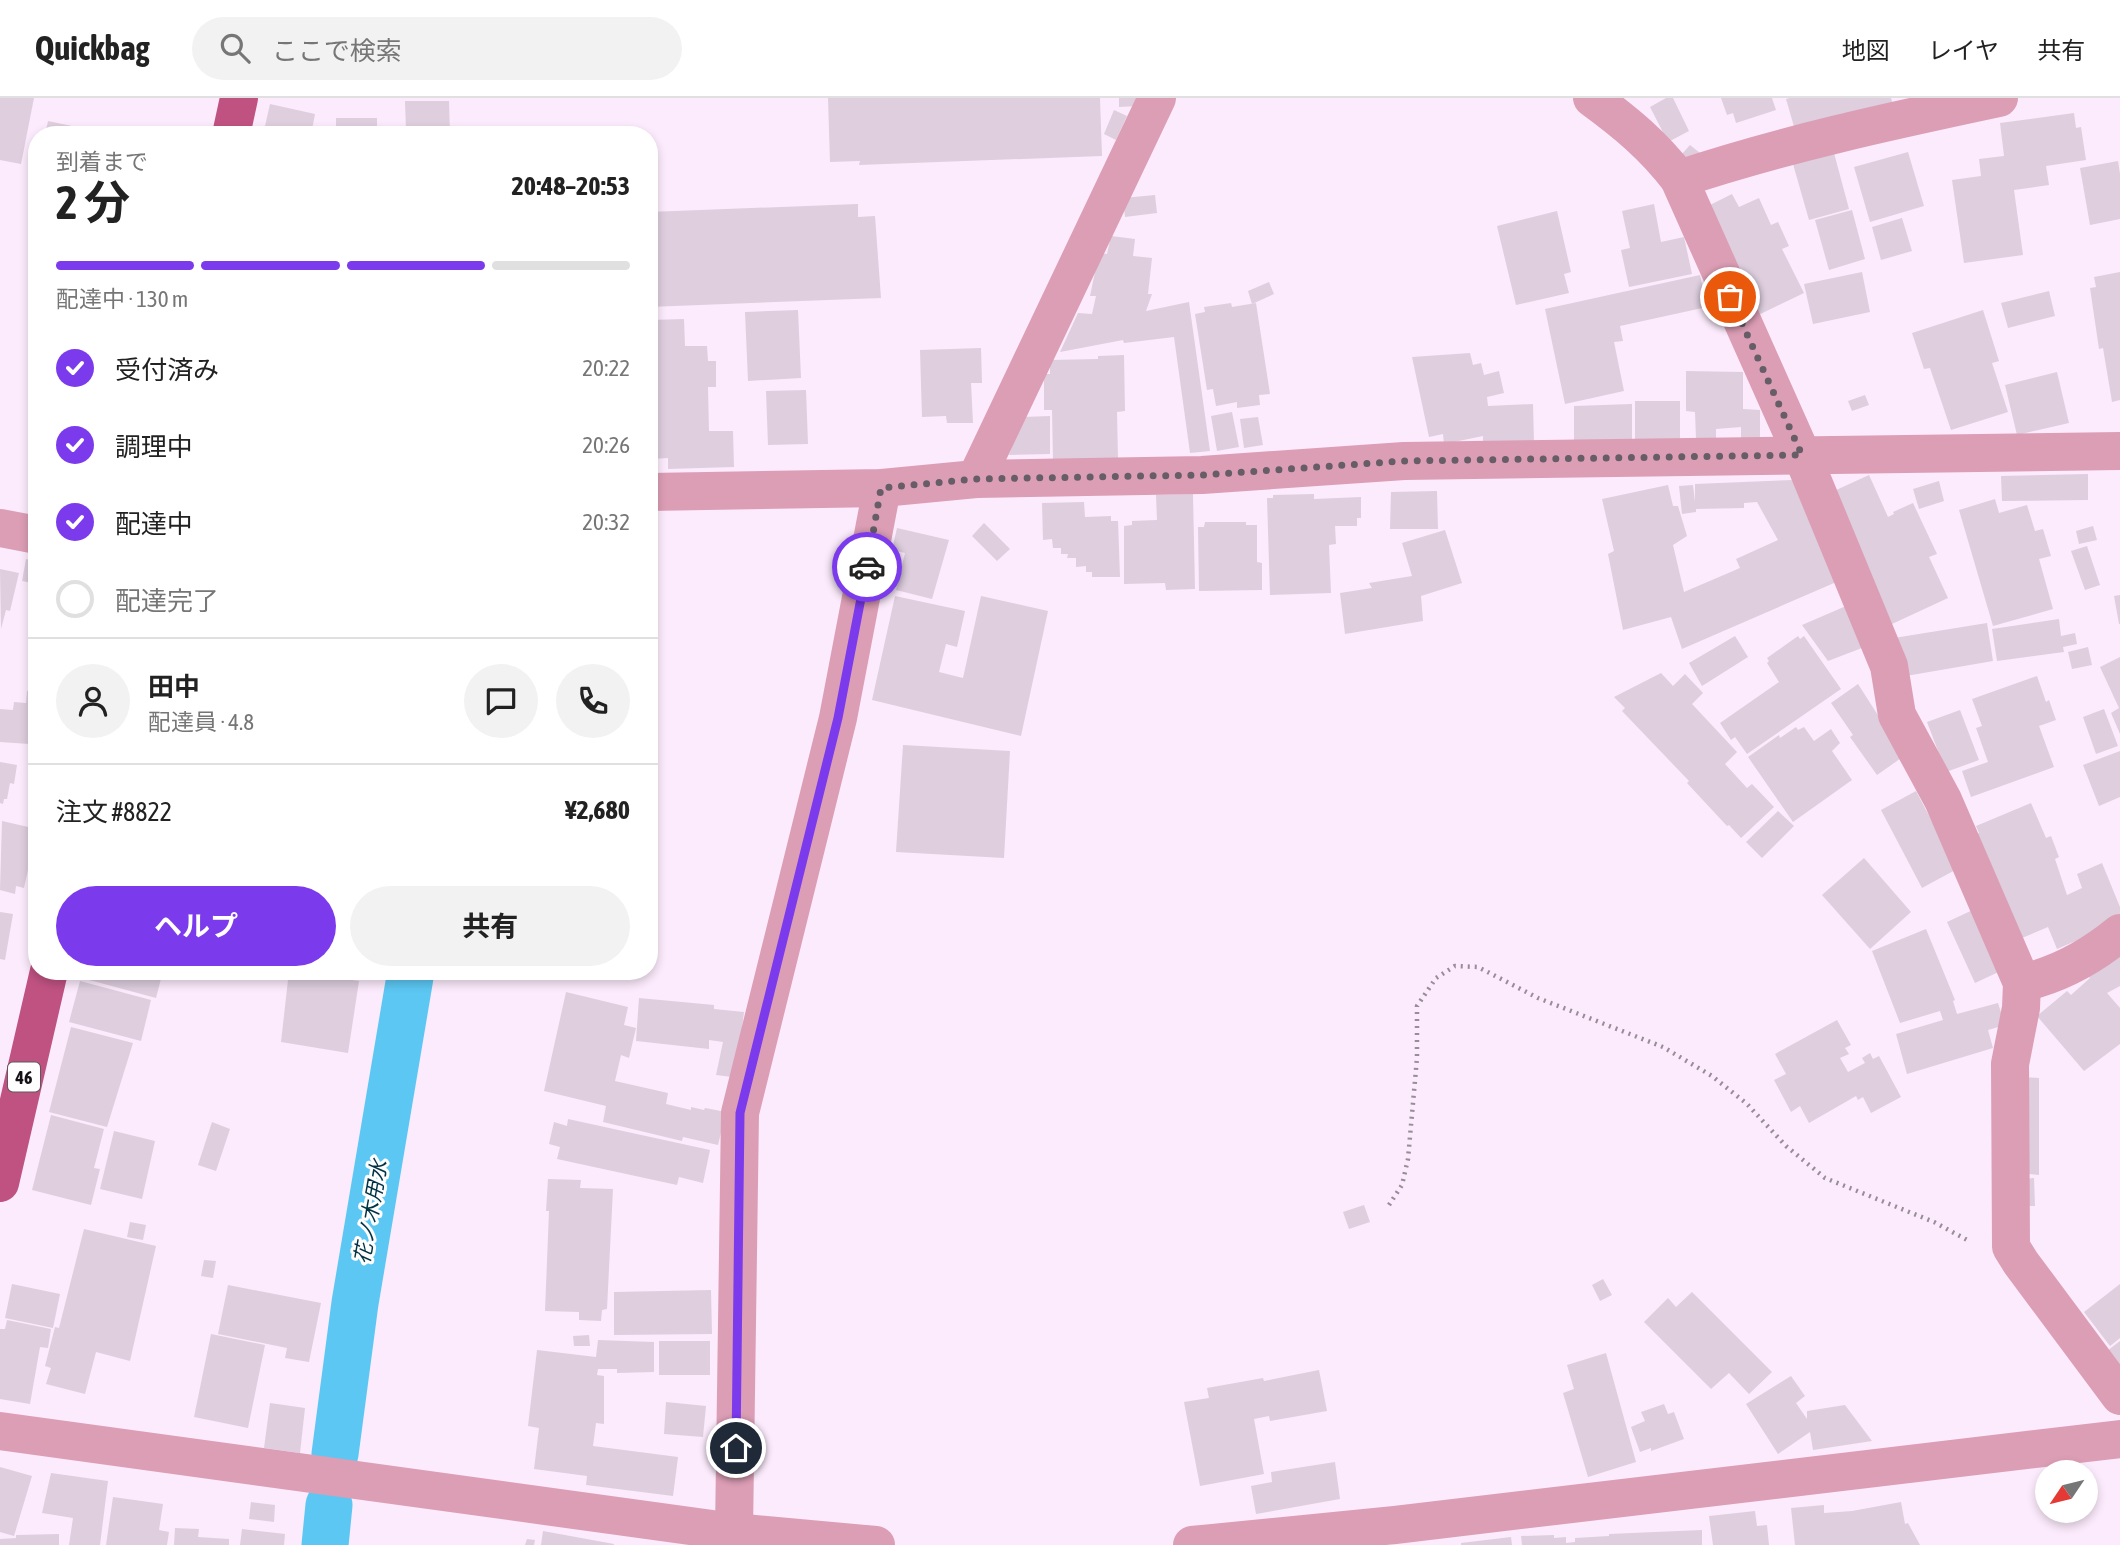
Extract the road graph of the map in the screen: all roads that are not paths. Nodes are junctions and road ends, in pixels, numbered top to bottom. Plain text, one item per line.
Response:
1 (239, 98) edge
2 (1157, 98) edge
3 (1592, 98) edge
4 (1999, 98) edge
5 (232, 126) edge
6 (1679, 179) junction
7 (2120, 451) edge
8 (1802, 455) junction
9 (976, 479) junction
10 (881, 488) junction
11 (658, 492) edge
12 (0, 528) edge
13 (28, 533) edge
14 (2120, 933) edge
15 (47, 980) edge
16 (2022, 983) junction
17 (0, 1183) edge
18 (2120, 1395) edge
19 (0, 1432) edge
20 (2120, 1439) edge
21 (1396, 1535) edge
22 (733, 1538) edge
23 (876, 1545) edge
24 (1192, 1545) edge

1 - 5 main road
2 - 9 street
3 - 6 street
4 - 6 street
6 - 8 street
7 - 8 street
8 - 9 street
8 - 16 street
9 - 10 street
10 - 11 street
10 - 22 street
12 - 13 street
14 - 16 street
15 - 17 main road, 46
16 - 18 street
19 - 22 street
20 - 21 street
21 - 24 street
22 - 23 street

